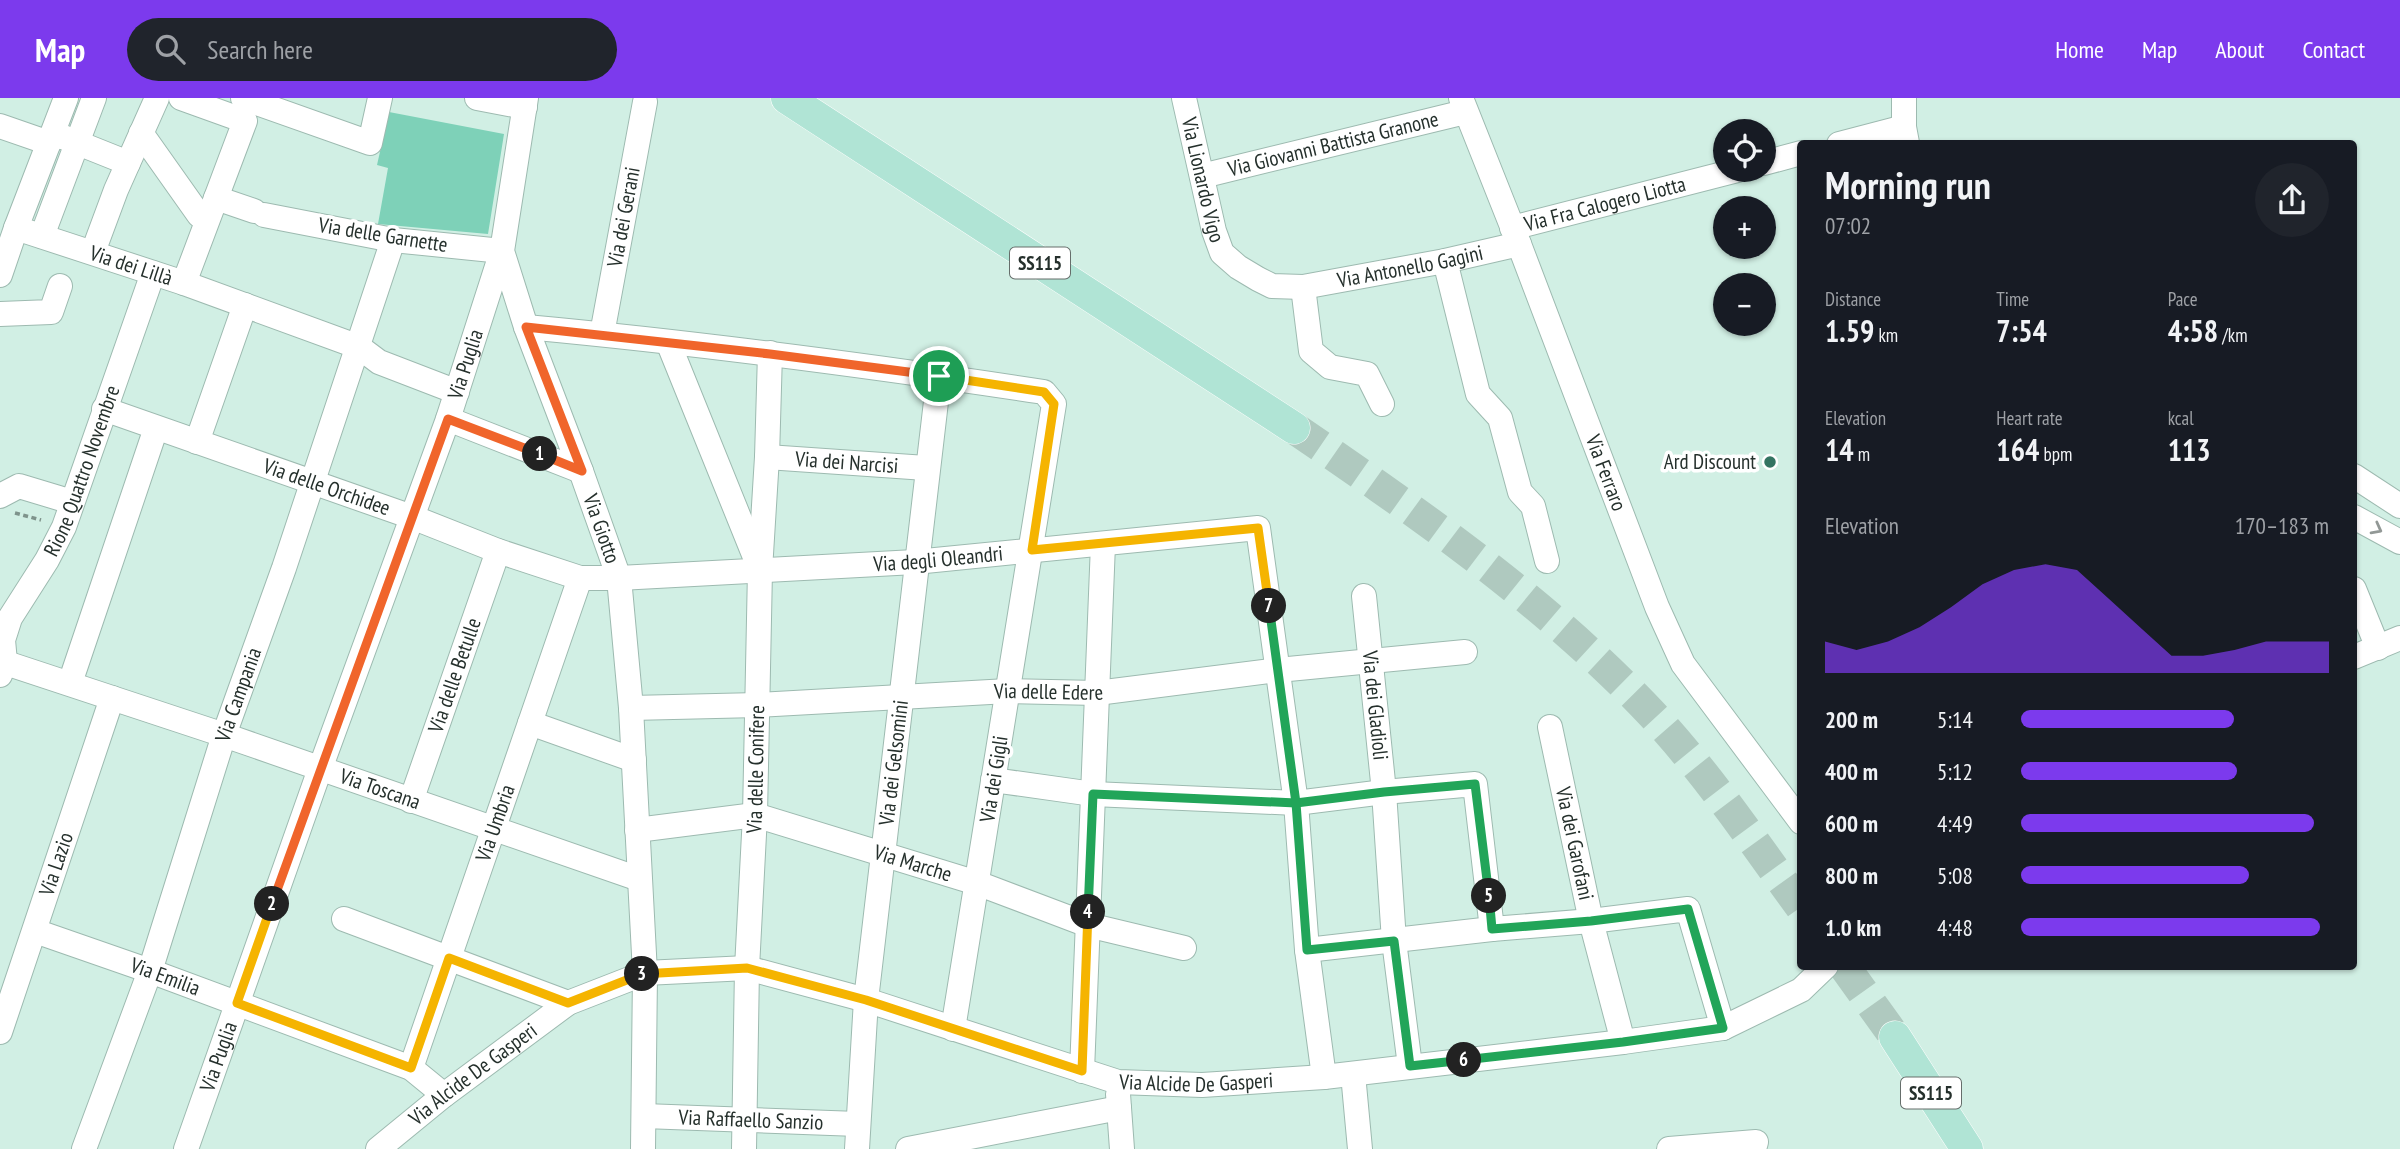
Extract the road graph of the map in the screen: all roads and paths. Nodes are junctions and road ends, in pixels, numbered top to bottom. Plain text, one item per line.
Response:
1 (66, 98) edge
2 (94, 98) edge
3 (157, 98) edge
4 (181, 98) edge
5 (243, 98) edge
6 (380, 98) edge
7 (477, 98) edge
8 (787, 98) edge
9 (1184, 98) edge
10 (1904, 98) edge
11 (526, 102) edge
12 (645, 102) dead end
13 (1463, 105) edge
14 (0, 126) edge
15 (141, 133) junction
16 (1906, 135) edge
17 (50, 138) junction
18 (1869, 140) edge
19 (76, 143) junction
20 (1797, 154) edge
21 (1776, 160) edge
22 (128, 163) junction
23 (1202, 176) junction
24 (1713, 177) edge
25 (207, 206) junction
26 (16, 228) junction
27 (42, 236) junction
28 (1516, 236) junction
29 (393, 240) junction
30 (502, 251) junction
31 (93, 252) junction
32 (1445, 261) junction
33 (153, 274) junction
34 (0, 275) edge
35 (184, 283) junction
36 (60, 286) dead end
37 (1303, 287) junction
38 (245, 305) junction
39 (0, 314) edge
40 (526, 327) junction
41 (602, 334) junction
42 (668, 342) junction
43 (359, 347) junction
44 (770, 354) junction
45 (939, 376) junction
46 (457, 393) junction
47 (1382, 404) dead end
48 (104, 409) junction
49 (448, 419) junction
50 (156, 428) junction
51 (1294, 428) tunnel mouth
52 (197, 442) junction
53 (767, 457) junction
54 (926, 468) junction
55 (582, 471) junction
56 (2357, 478) edge
57 (313, 482) junction
58 (72, 502) junction
59 (6, 504) edge
60 (2400, 506) edge
61 (412, 517) junction
62 (2357, 519) edge
63 (64, 527) junction
64 (2400, 542) edge
65 (1103, 544) junction
66 (1032, 550) junction
67 (498, 551) junction
68 (1547, 561) dead end
69 (915, 562) junction
70 (760, 570) junction
71 (580, 578) junction
72 (619, 578) junction
73 (2357, 594) edge
74 (1364, 596) dead end
75 (2389, 643) edge
76 (1465, 653) dead end
77 (2, 656) edge
78 (2357, 656) edge
79 (1371, 662) junction
80 (1278, 670) junction
81 (70, 684) junction
82 (1008, 691) junction
83 (1097, 693) junction
84 (111, 698) junction
85 (900, 699) junction
86 (758, 705) junction
87 (631, 708) junction
88 (530, 723) junction
89 (1550, 727) dead end
90 (225, 735) junction
91 (634, 760) junction
92 (320, 769) junction
93 (993, 780) junction
94 (1384, 792) junction
95 (1093, 794) junction
96 (411, 801) junction
97 (1296, 803) junction
98 (755, 815) junction
99 (1797, 817) edge
100 (494, 828) junction
101 (637, 830) junction
102 (882, 856) junction
103 (639, 879) junction
104 (977, 883) junction
105 (344, 919) dead end
106 (1591, 921) junction
107 (1088, 925) junction
108 (1492, 929) junction
109 (35, 931) junction
110 (1394, 941) junction
111 (1184, 948) dead end
112 (1307, 950) junction
113 (449, 958) junction
114 (747, 968) junction
115 (1822, 970) edge
116 (149, 971) junction
117 (645, 973) junction
118 (866, 1000) junction
119 (237, 1003) junction
120 (568, 1003) junction
121 (1723, 1028) junction
122 (953, 1029) junction
123 (0, 1032) edge
124 (1895, 1037) tunnel mouth
125 (1623, 1042) junction
126 (1410, 1066) junction
127 (411, 1068) junction
128 (1082, 1071) junction
129 (1353, 1074) junction
130 (1324, 1077) junction
131 (1118, 1082) junction
132 (444, 1095) junction
133 (1119, 1108) junction
134 (644, 1116) junction
135 (745, 1120) junction
136 (858, 1124) junction
137 (1755, 1146) edge
138 (84, 1149) edge
139 (186, 1149) edge
140 (379, 1149) edge
141 (643, 1149) edge
142 (744, 1149) edge
143 (857, 1149) edge
144 (908, 1149) edge
145 (1122, 1149) edge
146 (1360, 1149) edge
147 (1669, 1149) edge
148 (1967, 1149) edge

1 - 17 street
2 - 19 street
3 - 15 street
4 - 25 street
5 - 6 street
7 - 11 street
8 - 51 main road, SS115
9 - 23 street, Via Lionardo Vigo
10 - 16 street
11 - 30 street, Via Giotto
12 - 41 street, Via dei Gerani
13 - 23 street, Via Giovanni Battista Granone
13 - 28 street, Via Ferraro
14 - 17 street
15 - 22 street
15 - 25 street
16 - 18 street
17 - 19 street
17 - 26 street
19 - 22 street
19 - 27 street
20 - 21 street
22 - 31 street
23 - 37 street, Via Lionardo Vigo
24 - 28 street, Via Fra Calogero Liotta
25 - 29 street, Via delle Garnette
25 - 35 street
26 - 27 street, Via dei Lillà
26 - 34 street
27 - 31 street, Via dei Lillà
28 - 32 street, Via Antonello Gagini
28 - 99 street, Via Ferraro
29 - 30 street, Via delle Garnette
29 - 43 street, Via Campania
30 - 40 street, Via Giotto
30 - 46 street, Via Puglia
31 - 33 street, Via dei Lillà
32 - 37 street, Via Antonello Gagini
32 - 68 street
33 - 35 street, Via dei Lillà
33 - 48 street, Rione Quattro Novembre
35 - 38 street, Via dei Lillà
36 - 39 street
37 - 47 street
38 - 43 street, Via dei Lillà
38 - 52 street
40 - 41 street
40 - 55 street, Via Giotto
41 - 42 street
42 - 44 street
42 - 70 street, Via delle Conifere
43 - 46 street, Via dei Lillà
43 - 57 street, Via Campania
44 - 45 street
44 - 53 street, Via delle Conifere
45 - 54 street, Via dei Gelsomini
45 - 66 street, Via dei Gigli
46 - 49 street, Via Puglia
48 - 50 street, Via delle Orchidee
48 - 58 street, Rione Quattro Novembre
49 - 55 street
49 - 61 street, Via Puglia
50 - 52 street, Via delle Orchidee
50 - 81 street
52 - 57 street, Via delle Orchidee
53 - 54 street, Via dei Narcisi
53 - 70 street, Via delle Conifere
54 - 69 street, Via dei Gelsomini
55 - 72 street, Via Giotto
56 - 60 street
57 - 61 street, Via delle Orchidee
57 - 90 street, Via Campania
58 - 59 street
58 - 63 street, Rione Quattro Novembre
59 - 63 path
61 - 67 street, Via delle Orchidee
61 - 92 street, Via Puglia
62 -> 64 street
63 - 77 street, Rione Quattro Novembre
65 - 66 street, Via degli Oleandri
65 - 80 street, Via degli Oleandri
65 - 83 street
66 - 69 street, Via degli Oleandri
66 - 82 street, Via dei Gigli
67 - 71 street, Via delle Orchidee
67 - 96 street, Via delle Betulle
69 - 70 street, Via degli Oleandri
69 - 85 street, Via dei Gelsomini
70 - 72 street, Via degli Oleandri
70 - 86 street, Via delle Conifere
71 - 72 street, Via delle Orchidee
71 - 88 street, Via Umbria
72 - 87 street, Via Giotto
73 - 75 street
74 - 79 street, Via dei Gladioli
75 - 78 street
76 - 79 street, Via delle Edere
77 - 81 street, Via Toscana
79 - 80 street, Via delle Edere
79 - 94 street, Via dei Gladioli
80 - 83 street, Via delle Edere
80 - 97 street
81 - 84 street, Via Toscana
82 - 83 street, Via delle Edere
82 - 85 street, Via delle Edere
82 - 93 street, Via dei Gigli
83 - 95 street
84 - 90 street, Via Toscana
84 - 109 street, Via Lazio
85 - 86 street, Via delle Edere
85 - 102 street, Via dei Gelsomini
86 - 87 street, Via delle Edere
86 - 98 street, Via delle Conifere
87 - 91 street, Via Giotto
88 - 91 street
88 - 100 street, Via Umbria
89 - 106 street, Via dei Garofani
90 - 92 street, Via Toscana
90 - 116 street, Via Campania
91 - 101 street, Via Giotto
92 - 96 street, Via Toscana
92 - 119 street, Via Puglia
93 - 95 street
93 - 104 street, Via dei Gigli
94 - 97 street
94 - 108 street
94 - 110 street, Via dei Gladioli
95 - 97 street
95 - 107 street
96 - 100 street, Via Toscana
97 - 112 street
98 - 101 street, Via Marche
98 - 102 street, Via Marche
98 - 114 street, Via delle Conifere
100 - 103 street, Via Toscana
100 - 113 street, Via Umbria
101 - 103 street, Via Giotto
102 - 104 street, Via Marche
102 - 118 street, Via dei Gelsomini
103 - 117 street, Via Giotto
104 - 107 street, Via Marche
104 - 122 street, Via dei Gigli
105 - 113 street, Via Alcide De Gasperi
106 - 108 street
106 - 121 street
106 - 125 street, Via dei Garofani
107 - 111 street, Via Marche
107 - 128 street
108 - 110 street
109 - 116 street, Via Emilia
109 - 123 street, Via Lazio
110 - 112 street
110 - 126 street, Via dei Gladioli
112 - 130 street
113 - 120 street, Via Alcide De Gasperi
113 - 127 street, Via Umbria
114 - 117 street, Via Alcide De Gasperi
114 - 118 street, Via Alcide De Gasperi
114 - 135 street, Via delle Conifere
115 - 121 street, Via Alcide De Gasperi
116 - 119 street, Via Emilia
116 - 138 street, Via Campania
117 - 120 street, Via Alcide De Gasperi
117 - 134 street, Via Giotto
118 - 122 street, Via Alcide De Gasperi
118 - 136 street, Via dei Gelsomini
119 - 127 street, Via Emilia
119 - 139 street, Via Puglia
120 - 132 street, Via Alcide De Gasperi
121 - 125 street, Via Alcide De Gasperi
122 - 128 street, Via Alcide De Gasperi
124 - 148 main road, SS115
125 - 126 street, Via Alcide De Gasperi
126 - 129 street, Via Alcide De Gasperi
127 - 132 street, Via Emilia
128 - 131 street, Via Alcide De Gasperi
129 - 130 street, Via Alcide De Gasperi
129 - 146 street
130 - 131 street, Via Alcide De Gasperi
131 - 133 street
132 - 140 street, Via Alcide De Gasperi
133 - 144 street
133 - 145 street
134 - 135 street, Via Raffaello Sanzio
134 - 141 street, Via Giotto
135 - 136 street, Via Raffaello Sanzio
135 - 142 street, Via delle Conifere
136 - 143 street, Via dei Gelsomini
137 - 147 street

